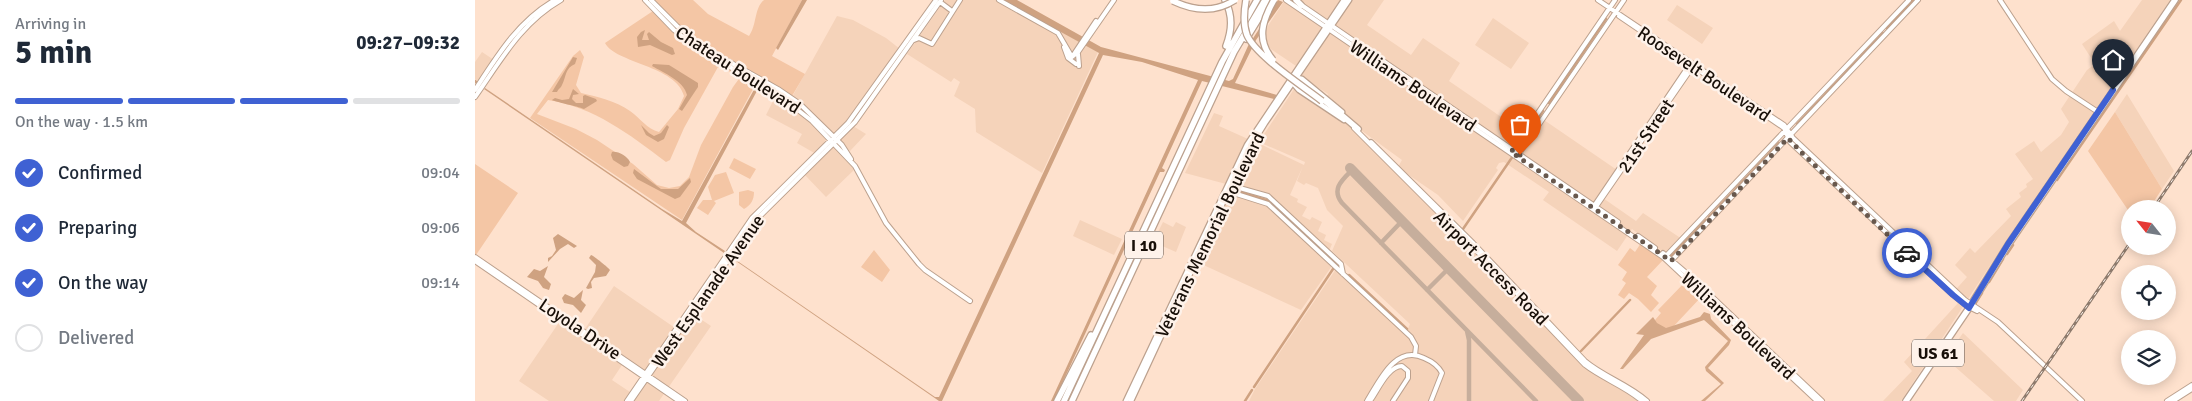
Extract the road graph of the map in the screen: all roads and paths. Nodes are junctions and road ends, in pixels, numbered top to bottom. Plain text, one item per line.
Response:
1 (555, 0) edge
2 (561, 0) edge
3 (645, 0) edge
4 (651, 0) edge
5 (939, 0) edge
6 (959, 0) edge
7 (999, 0) edge
8 (1112, 0) edge
9 (1225, 0) edge
10 (1235, 0) edge
11 (1246, 0) edge
12 (1257, 0) edge
13 (1265, 0) edge
14 (1269, 0) edge
15 (1274, 0) edge
16 (1286, 0) edge
17 (1295, 0) edge
18 (1598, 0) edge
19 (1615, 0) edge
20 (1623, 0) edge
21 (1909, 0) edge
22 (1918, 0) edge
23 (2000, 0) edge
24 (2174, 0) edge
25 (1172, 1) edge
26 (1346, 1) edge
27 (1620, 4) junction
28 (1301, 5) joint
29 (1255, 8) junction
30 (1609, 8) junction
31 (953, 10) junction
32 (1615, 12) junction
33 (1604, 16) junction
34 (922, 20) junction
35 (1609, 22) junction
36 (1886, 24) junction
37 (1328, 27) junction
38 (922, 28) junction
39 (1890, 29) junction
40 (917, 35) junction
41 (910, 40) junction
42 (1315, 42) junction
43 (931, 45) junction
44 (1066, 47) junction
45 (1080, 47) junction
46 (898, 53) junction
47 (1066, 54) junction
48 (1311, 56) junction
49 (1072, 57) junction
50 (722, 61) junction
51 (896, 64) junction
52 (1692, 64) junction
53 (1301, 69) junction
54 (1217, 73) junction
55 (886, 74) junction
56 (1223, 75) junction
57 (1398, 76) junction
58 (1293, 78) junction
59 (1302, 80) junction
60 (484, 81) junction
61 (1411, 81) junction
62 (475, 90) edge
63 (1299, 90) junction
64 (1286, 92) junction
65 (1427, 96) junction
66 (475, 97) edge
67 (1279, 99) junction
68 (1437, 99) junction
69 (1547, 99) junction
70 (1323, 101) junction
71 (1552, 106) junction
72 (1270, 108) junction
73 (858, 109) junction
74 (1540, 110) junction
75 (2097, 111) junction
76 (1545, 116) junction
77 (856, 120) junction
78 (1266, 121) junction
79 (1348, 123) junction
80 (851, 124) junction
81 (1792, 124) junction
82 (1474, 126) junction
83 (1358, 129) junction
84 (1797, 129) junction
85 (1787, 130) junction
86 (1789, 137) junction
87 (834, 140) junction
88 (1777, 140) junction
89 (1517, 142) junction
90 (1781, 145) junction
91 (1523, 147) junction
92 (1511, 151) junction
93 (819, 154) junction
94 (1518, 156) junction
95 (798, 176) junction
96 (792, 182) junction
97 (1555, 182) junction
98 (1560, 183) junction
99 (1229, 185) junction
100 (1226, 191) junction
101 (1588, 205) junction
102 (1595, 207) junction
103 (750, 222) junction
104 (751, 227) junction
105 (1629, 232) junction
106 (742, 236) junction
107 (475, 257) edge
108 (1668, 259) junction
109 (478, 262) edge
110 (1682, 271) junction
111 (1343, 274) junction
112 (1186, 276) junction
113 (1175, 296) junction
114 (970, 301) dead end
115 (1969, 305) junction
116 (1172, 311) junction
117 (1112, 314) junction
118 (1161, 326) junction
119 (1158, 341) junction
120 (1415, 354) junction
121 (1142, 372) junction
122 (646, 376) junction
123 (653, 381) junction
124 (2192, 385) edge
125 (2192, 389) edge
126 (1063, 400) edge
127 (627, 401) edge
128 (631, 401) edge
129 (679, 401) edge
130 (685, 401) edge
131 (1072, 401) edge
132 (1126, 401) edge
133 (1131, 401) edge
134 (1369, 401) edge
135 (1393, 401) edge
136 (1431, 401) edge
137 (1642, 401) edge
138 (1647, 401) edge
139 (1817, 401) edge
140 (1823, 401) edge
141 (1904, 401) edge
142 (2082, 401) edge
143 (2167, 401) edge
144 (2173, 401) edge

1 - 60 main road
2 - 60 main road
3 - 50 main road, Chateau Boulevard
4 - 50 main road, Chateau Boulevard
5 - 31 main road
5 - 34 main road, West Esplanade Avenue
5 - 38 main road, West Esplanade Avenue
6 - 31 main road
7 - 44 main road
8 - 45 main road
9 - 54 highway
10 - 25 highway, bridge
11 - 70 highway, bridge
12 - 29 highway, I 10
13 - 29 highway, I 10
14 - 56 highway
15 - 70 highway, bridge
16 - 37 main road, Williams Boulevard
17 - 28 highway
18 - 30 main road, Roosevelt Boulevard
19 - 27 main road
19 - 30 main road
20 - 27 main road
21 - 36 main road
22 - 39 main road
23 - 75 main road
24 - 75 highway, US 61
26 - 37 main road, Veterans Memorial Boulevard
27 - 32 main road
28 - 37 main road, Williams Boulevard
29 - 54 highway, I 10
29 - 56 highway, I 10
30 - 32 main road, Roosevelt Boulevard
30 - 33 main road
31 - 43 main road
32 - 35 main road
32 - 52 main road, Roosevelt Boulevard
33 - 35 main road
33 - 69 main road
34 - 38 main road
34 - 41 main road, West Esplanade Avenue
35 - 71 main road
36 - 39 main road
36 - 81 main road
37 - 42 main road, Veterans Memorial Boulevard
37 - 48 main road, Veterans Memorial Boulevard
37 - 57 main road, Williams Boulevard
37 - 61 main road, Williams Boulevard
38 - 40 main road, West Esplanade Avenue
39 - 84 main road
40 - 41 main road, West Esplanade Avenue
40 - 43 main road
41 - 43 main road
41 - 46 main road, West Esplanade Avenue
41 - 51 main road, West Esplanade Avenue
42 - 48 main road
42 - 58 main road, Veterans Memorial Boulevard
44 - 45 main road
44 - 47 main road
44 - 49 main road
45 - 47 main road
45 - 49 main road
46 - 51 main road
46 - 55 main road, West Esplanade Avenue
47 - 49 main road
48 - 53 main road, Veterans Memorial Boulevard
50 - 87 main road, Chateau Boulevard
51 - 55 main road, West Esplanade Avenue
52 - 85 main road, Roosevelt Boulevard
52 - 102 main road, 21st Street
53 - 58 main road, Veterans Memorial Boulevard
53 - 59 main road
54 - 126 highway, I 10
55 - 73 main road, West Esplanade Avenue
55 - 77 main road, West Esplanade Avenue
56 - 117 highway, I 10
57 - 61 main road
57 - 65 main road, Williams Boulevard
58 - 59 main road
58 - 63 main road
58 - 64 main road, Veterans Memorial Boulevard
58 - 67 main road, Veterans Memorial Boulevard
59 - 83 main road
60 - 62 main road
60 - 66 main road
61 - 68 main road, Williams Boulevard
63 - 64 main road
63 - 79 main road
64 - 67 main road, Veterans Memorial Boulevard
65 - 68 main road
65 - 82 main road, Williams Boulevard
67 - 72 main road, Veterans Memorial Boulevard
67 - 78 main road, Veterans Memorial Boulevard
68 - 82 main road, Williams Boulevard
69 - 71 main road
69 - 74 main road
70 - 79 highway
70 - 83 highway
71 - 76 main road
72 - 78 main road
72 - 99 main road, Veterans Memorial Boulevard
73 - 77 main road
73 - 80 main road, West Esplanade Avenue
74 - 76 main road
74 - 89 main road
75 - 115 highway, US 61
76 - 91 main road
77 - 80 main road, West Esplanade Avenue
78 - 99 main road, Veterans Memorial Boulevard
79 - 137 main road, Airport Access Road
80 - 87 main road, West Esplanade Avenue
80 - 87 main road, West Esplanade Avenue
81 - 84 main road
81 - 85 main road
82 - 92 main road, Williams Boulevard
82 - 92 main road, Williams Boulevard
83 - 138 main road, Airport Access Road
84 - 86 main road
85 - 86 main road, Roosevelt Boulevard
85 - 88 main road
86 - 90 main road
86 - 115 main road, Roosevelt Boulevard
87 - 93 main road, West Esplanade Avenue
87 - 93 main road, West Esplanade Avenue
87 - 114 main road, Chateau Boulevard
88 - 90 main road
88 - 108 main road
89 - 91 main road
89 - 92 main road
90 - 108 main road
91 - 94 main road
92 - 94 main road, Williams Boulevard
93 - 95 main road, West Esplanade Avenue
93 - 95 main road, West Esplanade Avenue
94 - 97 main road, Williams Boulevard
94 - 98 main road, Williams Boulevard
95 - 96 main road, West Esplanade Avenue
96 - 103 main road, West Esplanade Avenue
96 - 104 main road, West Esplanade Avenue
97 - 98 main road
97 - 101 main road, Williams Boulevard
98 - 102 main road, Williams Boulevard
99 - 100 main road, Veterans Memorial Boulevard
99 - 111 main road
100 - 111 main road
100 - 112 main road, Veterans Memorial Boulevard
101 - 102 main road
101 - 105 main road, Williams Boulevard
102 - 105 main road, Williams Boulevard
103 - 104 main road
103 - 106 main road, West Esplanade Avenue
104 - 106 main road, West Esplanade Avenue
105 - 108 main road, Williams Boulevard
105 - 108 main road, Williams Boulevard
106 - 122 main road, West Esplanade Avenue
107 - 109 main road, Loyola Drive
108 - 110 main road, Williams Boulevard
109 - 122 main road, Loyola Drive
110 - 139 main road, Williams Boulevard
110 - 140 main road, Williams Boulevard
111 - 120 main road
112 - 113 main road, Veterans Memorial Boulevard
112 - 116 main road, Veterans Memorial Boulevard
113 - 116 main road
113 - 118 main road, Veterans Memorial Boulevard
115 - 141 highway, US 61
115 - 142 main road, Roosevelt Boulevard
116 - 119 main road, Veterans Memorial Boulevard
117 - 126 highway
117 - 131 highway, I 10
118 - 119 main road
118 - 121 main road, Veterans Memorial Boulevard
119 - 121 main road, Veterans Memorial Boulevard
120 - 134 main road
120 - 136 main road
121 - 132 main road, Veterans Memorial Boulevard
121 - 133 main road
122 - 123 main road, Loyola Drive
122 - 127 main road, West Esplanade Avenue
122 - 128 main road, West Esplanade Avenue
123 - 129 main road, Loyola Drive
123 - 130 main road, Loyola Drive
124 - 143 main road
125 - 144 main road
134 - 135 main road

